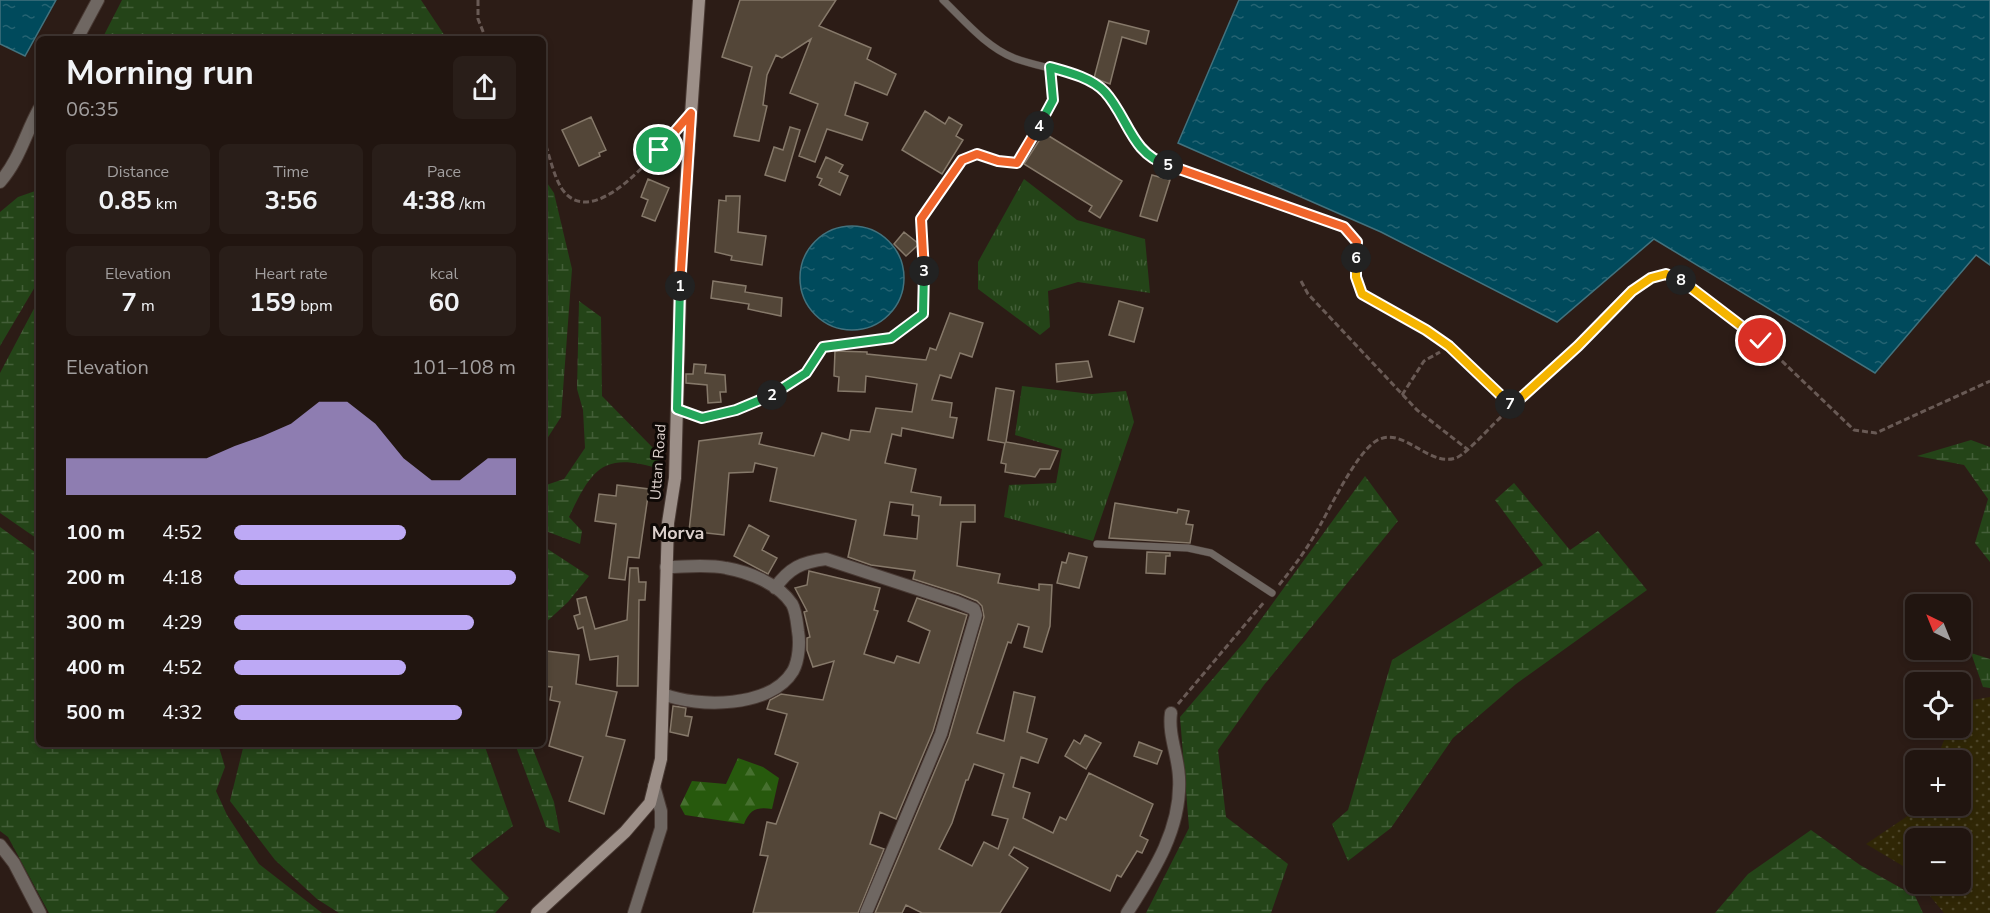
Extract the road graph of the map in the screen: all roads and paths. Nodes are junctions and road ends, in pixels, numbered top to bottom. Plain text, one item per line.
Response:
1 (98, 0) edge
2 (478, 0) edge
3 (699, 0) edge
4 (943, 0) edge
5 (79, 36) edge
6 (485, 36) edge
7 (1050, 67) junction
8 (691, 113) junction
9 (36, 116) edge
10 (546, 145) edge
11 (0, 182) edge
12 (1302, 281) dead end
13 (1449, 346) junction
14 (1990, 381) edge
15 (1402, 395) junction
16 (1512, 406) junction
17 (677, 409) junction
18 (1467, 449) junction
19 (1097, 544) dead end
20 (666, 567) junction
21 (775, 588) junction
22 (1272, 592) junction
23 (663, 694) junction
24 (1171, 713) joint
25 (654, 786) junction
26 (0, 845) edge
27 (40, 913) edge
28 (537, 913) edge
29 (634, 913) edge
30 (866, 913) edge
31 (1127, 913) edge

1 - 5 street
2 - 6 path
3 - 8 main road, Uttan Road
4 - 7 lane
7 - 13 lane
7 - 17 path
8 - 10 path
8 - 17 main road, Uttan Road
9 - 11 street
12 - 15 path
13 - 15 path
13 - 16 lane
14 - 16 path
15 - 18 path
16 - 18 path
17 - 20 main road, Uttan Road
18 - 22 path
19 - 22 lane
20 - 21 street
20 - 23 main road, Uttan Road
21 - 23 street
21 - 30 street
22 - 24 path
23 - 25 main road, Uttan Road
24 - 31 street
25 - 28 main road, Uttan Road
25 - 29 street
26 - 27 street

